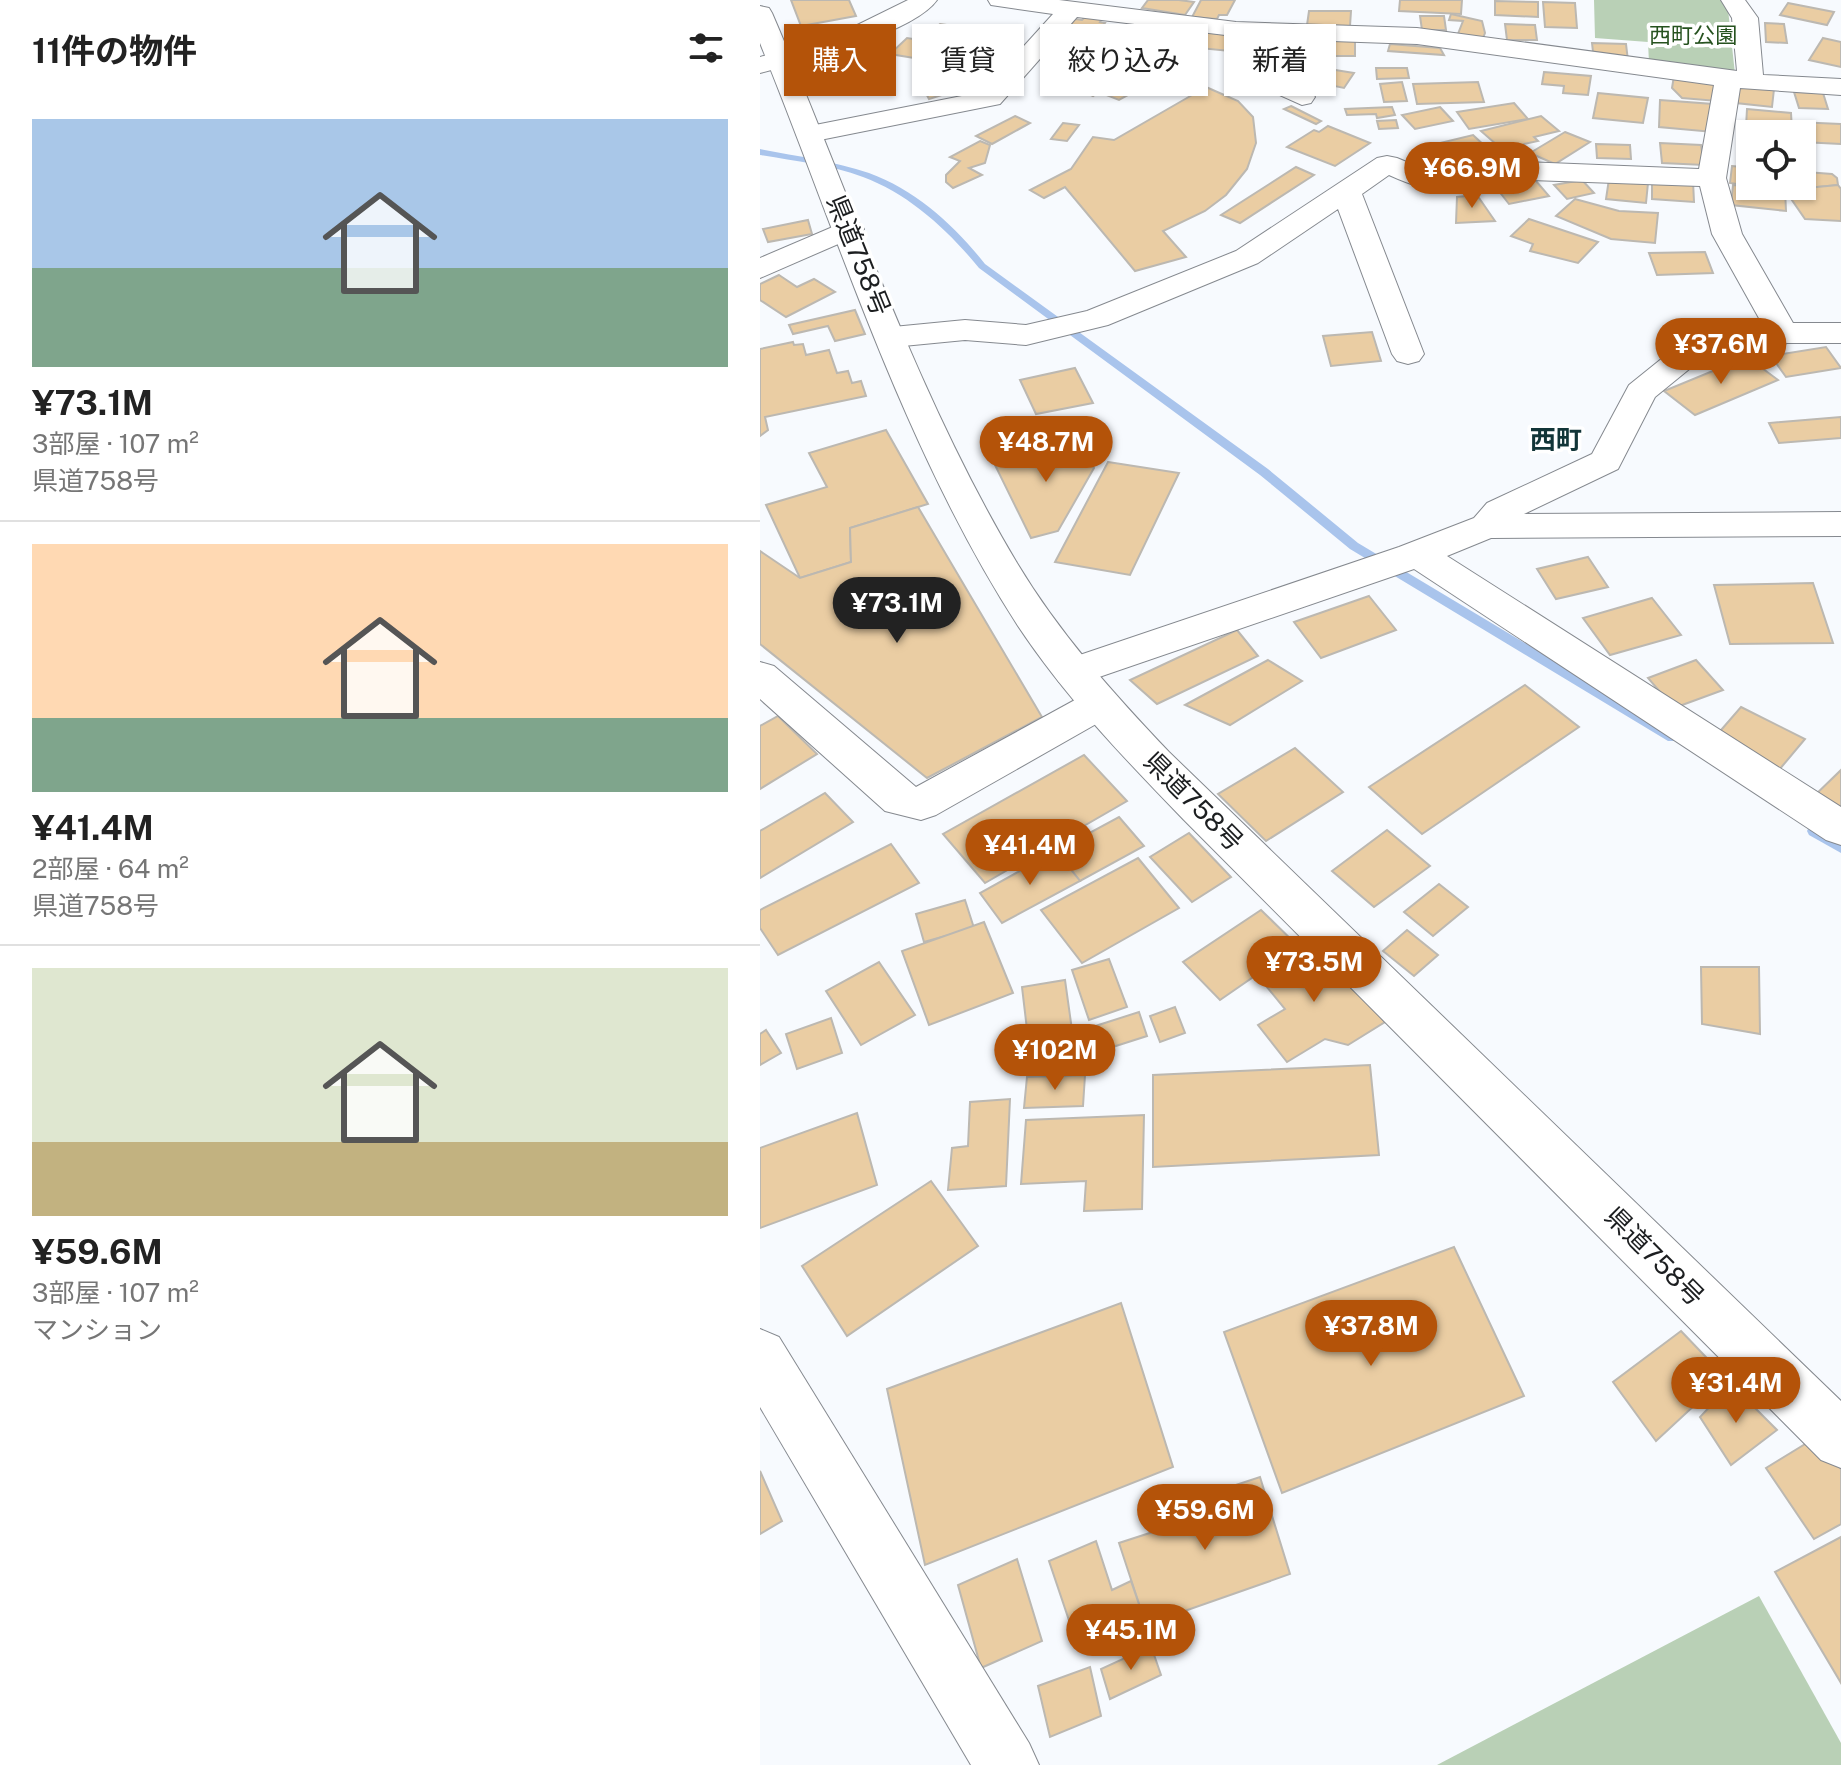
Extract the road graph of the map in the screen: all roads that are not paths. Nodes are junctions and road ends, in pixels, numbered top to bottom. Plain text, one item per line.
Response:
1 (925, 0) edge
2 (1000, 0) edge
3 (1733, 0) edge
4 (1126, 8) edge
5 (1070, 10) junction
6 (760, 13) edge
7 (1224, 25) edge
8 (1336, 25) edge
9 (770, 63) edge
10 (1740, 80) junction
11 (1841, 87) edge
12 (810, 134) junction
13 (1712, 178) junction
14 (1346, 191) junction
15 (849, 229) junction
16 (760, 269) edge
17 (1783, 333) junction
18 (1841, 333) edge
19 (893, 337) junction
20 (1408, 354) dead end
21 (1841, 524) edge
22 (1487, 526) junction
23 (1415, 555) junction
24 (1073, 672) junction
25 (760, 676) edge
26 (1098, 705) junction
27 (1841, 828) edge
28 (760, 1356) edge
29 (1841, 1440) edge
30 (1007, 1765) edge

1 - 9 street
2 - 5 street
3 - 10 street
4 - 5 street
4 - 7 street
5 - 12 street
6 - 9 street, 県道758号
8 - 10 street
9 - 12 street, 県道758号
10 - 11 street
10 - 13 street
12 - 15 street, 県道758号
13 - 14 street
13 - 17 street
14 - 19 street
14 - 20 street
15 - 16 street
15 - 19 street, 県道758号
17 - 18 street
17 - 22 street
19 - 24 street, 県道758号
21 - 22 street
22 - 23 street
23 - 24 street
23 - 27 street
24 - 26 street, 県道758号
25 - 26 street
26 - 29 street, 県道758号
28 - 30 street

